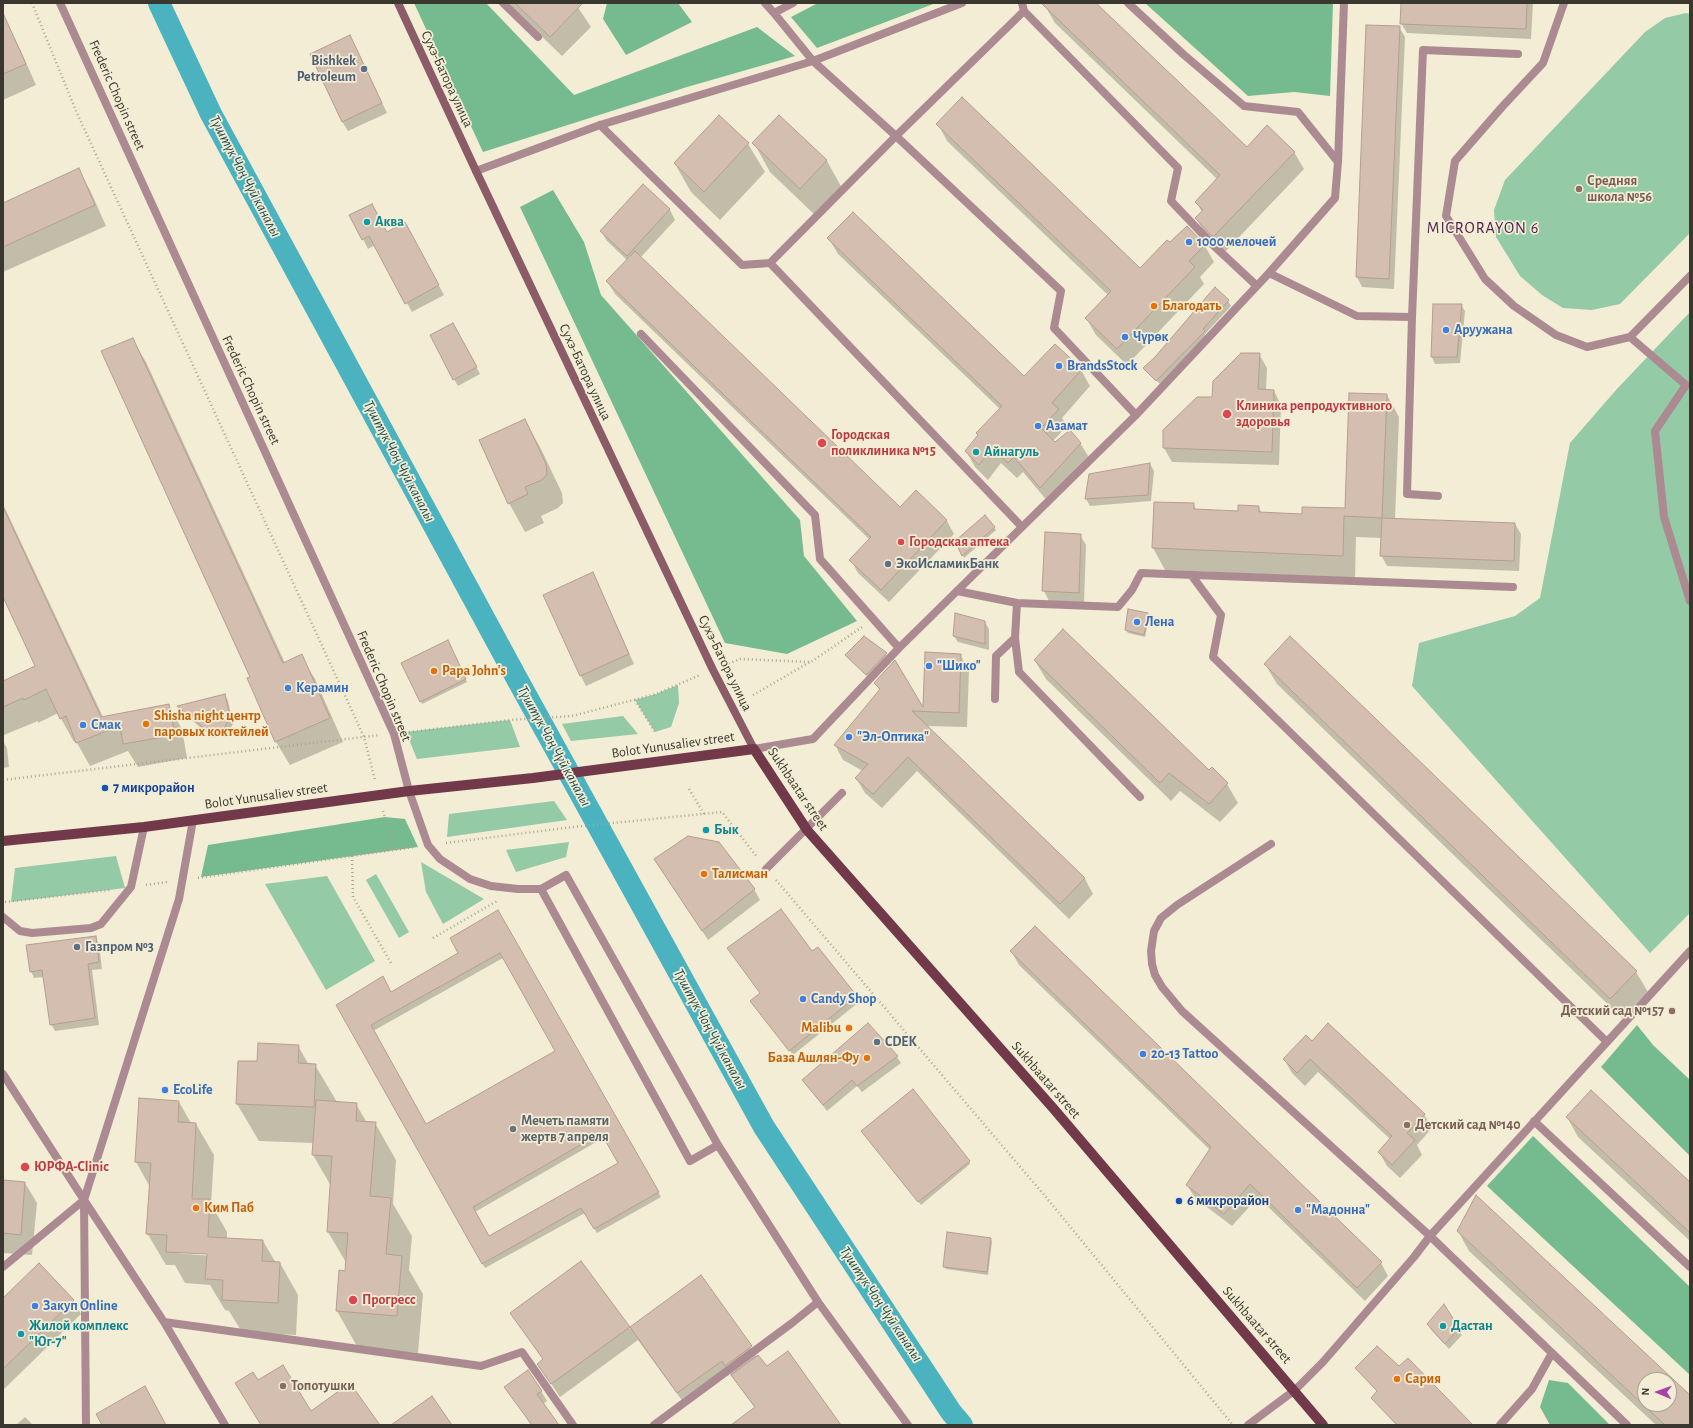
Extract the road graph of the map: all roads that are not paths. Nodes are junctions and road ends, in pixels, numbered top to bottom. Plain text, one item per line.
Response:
1 (60, 3) edge
2 (398, 3) edge
3 (503, 3) edge
4 (764, 3) edge
5 (793, 3) edge
6 (962, 3) edge
7 (1128, 3) edge
8 (1344, 3) edge
9 (1564, 3) edge
10 (1023, 7) edge
11 (774, 13) junction
12 (538, 37) dead end
13 (1518, 54) dead end
14 (813, 61) junction
15 (600, 125) junction
16 (896, 136) junction
17 (1338, 162) junction
18 (476, 171) junction
19 (770, 263) junction
20 (1269, 273) junction
21 (1690, 276) edge
22 (1257, 286) junction
23 (1412, 317) junction
24 (642, 334) dead end
25 (1630, 338) junction
26 (1688, 386) edge
27 (1136, 415) junction
28 (1438, 496) dead end
29 (1022, 527) junction
30 (1192, 576) junction
31 (1513, 587) dead end
32 (957, 591) junction
33 (1690, 601) edge
34 (1017, 603) junction
35 (1015, 638) junction
36 (899, 648) junction
37 (995, 699) dead end
38 (754, 749) junction
39 (409, 792) junction
40 (842, 793) dead end
41 (1140, 797) dead end
42 (193, 820) junction
43 (144, 826) junction
44 (806, 830) junction
45 (3, 841) edge
46 (1271, 844) dead end
47 (766, 869) road end
48 (542, 889) junction
49 (3, 917) edge
50 (1690, 951) edge
51 (1606, 1041) junction
52 (3, 1074) edge
53 (1534, 1121) junction
54 (718, 1145) junction
55 (84, 1200) junction
56 (1430, 1236) junction
57 (3, 1267) edge
58 (1690, 1267) edge
59 (818, 1302) junction
60 (164, 1322) junction
61 (1552, 1354) junction
62 (1294, 1390) junction
63 (86, 1425) edge
64 (225, 1425) edge
65 (573, 1425) edge
66 (654, 1425) edge
67 (908, 1425) edge
68 (1248, 1425) edge
69 (1323, 1425) edge
70 (1500, 1425) edge
71 (1627, 1425) edge

1 - 39 street, Frederic Chopin street
2 - 18 main road, Сухэ-Батора улица
3 - 12 street
4 - 11 street
5 - 11 street
6 - 14 street
7 - 17 street
8 - 17 street
9 - 25 street
10 - 16 street
10 - 22 street
11 - 14 street
13 - 23 street
14 - 15 street
14 - 16 street
15 - 18 street
15 - 19 street
16 - 19 street
16 - 27 street
17 - 20 street
18 - 38 main road, Сухэ-Батора улица
19 - 29 street
20 - 22 street
20 - 23 street
21 - 25 street
22 - 27 street
23 - 28 street
24 - 36 street
25 - 26 street
26 - 33 street
27 - 29 street
29 - 32 street
30 - 31 street
30 - 34 street
30 - 51 street
32 - 34 street
32 - 36 street
34 - 35 street
35 - 37 street
35 - 41 street
36 - 38 street
38 - 39 main road, Bolot Yunusaliev street
38 - 44 main road, Sukhbaatar street
39 - 42 main road, Bolot Yunusaliev street
39 - 48 street, Frederic Chopin street
40 - 44 street
42 - 43 main road, Bolot Yunusaliev street
42 - 55 street
43 - 45 main road, Bolot Yunusaliev street
43 - 49 street
44 - 47 street
44 - 62 main road, Sukhbaatar street
46 - 56 street
48 - 54 street
48 - 54 street
50 - 51 street
51 - 53 street
52 - 55 street
53 - 56 street
53 - 58 street
54 - 59 street
55 - 57 street
55 - 60 street
55 - 63 street
56 - 61 street
56 - 62 street
59 - 66 street
59 - 67 street
60 - 64 street
60 - 65 street
61 - 70 street
61 - 71 street
62 - 68 street
62 - 69 main road, Sukhbaatar street

